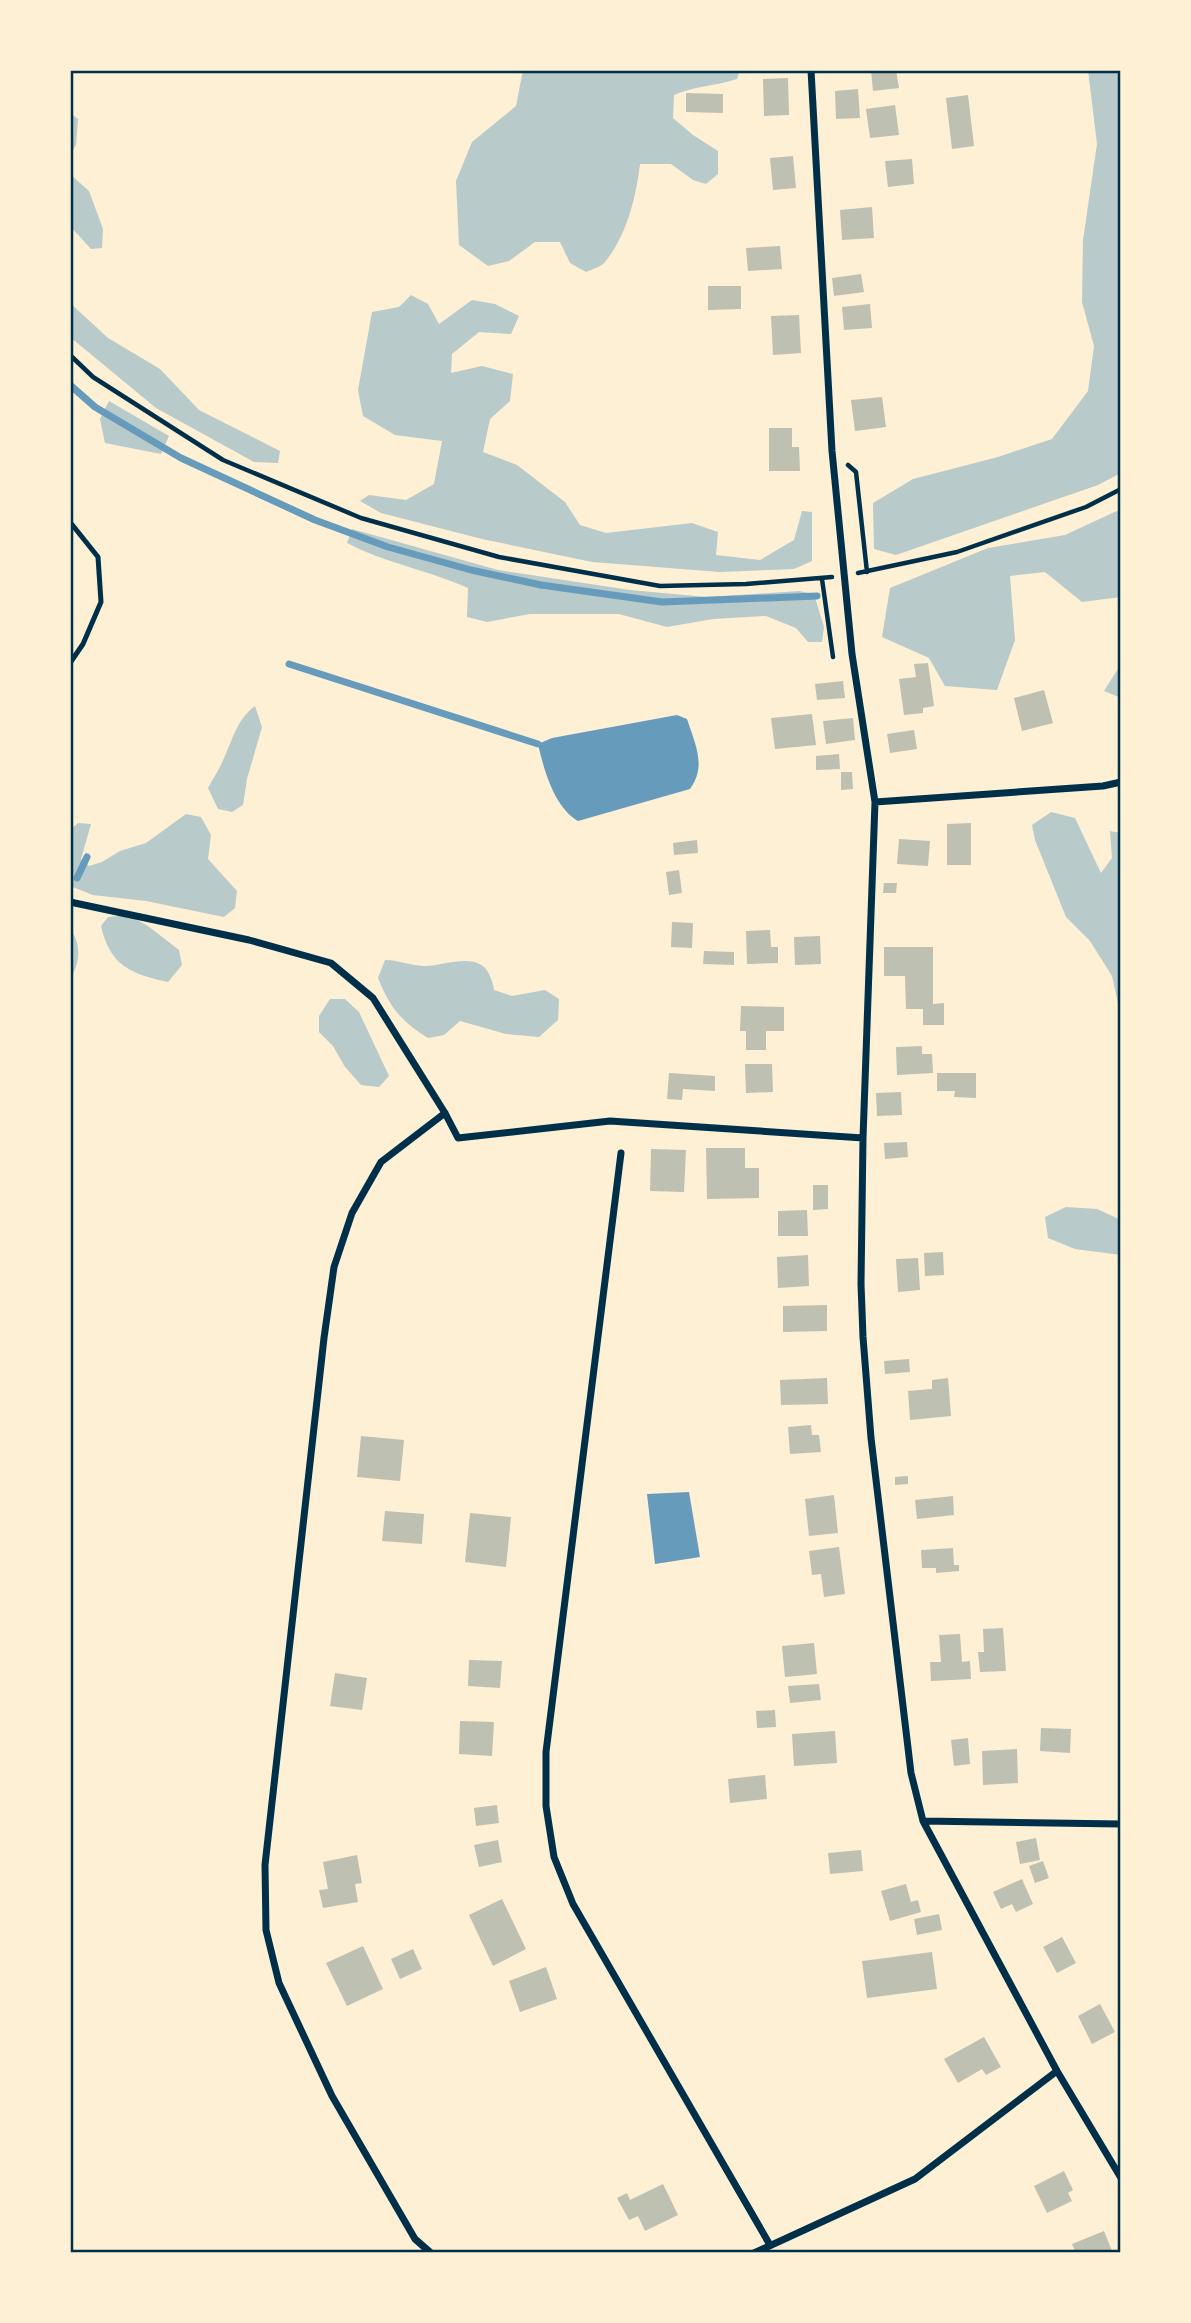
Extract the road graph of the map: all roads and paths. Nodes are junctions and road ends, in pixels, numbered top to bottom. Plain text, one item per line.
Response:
1 (811, 70) edge
2 (70, 355) edge
3 (856, 472) dead end
4 (1121, 489) edge
5 (70, 522) edge
6 (867, 572) junction
7 (856, 574) dead end
8 (834, 577) dead end
9 (822, 579) junction
10 (833, 657) dead end
11 (70, 663) edge
12 (1121, 782) edge
13 (874, 802) junction
14 (70, 902) edge
15 (445, 1113) junction
16 (863, 1138) junction
17 (621, 1153) dead end
18 (923, 1821) junction
19 (1121, 1825) edge
20 (1057, 2071) junction
21 (1121, 2178) edge
22 (771, 2245) junction
23 (431, 2253) edge
24 (754, 2253) edge

1 - 13 street
2 - 9 path
3 - 6 path
4 - 6 path
5 - 11 lane
6 - 7 path
8 - 9 path
9 - 10 path
12 - 13 street
13 - 16 street
14 - 15 street
15 - 16 street
15 - 23 street
16 - 18 street
17 - 22 street
18 - 19 street
18 - 20 street
20 - 21 street
20 - 22 street
22 - 24 street

